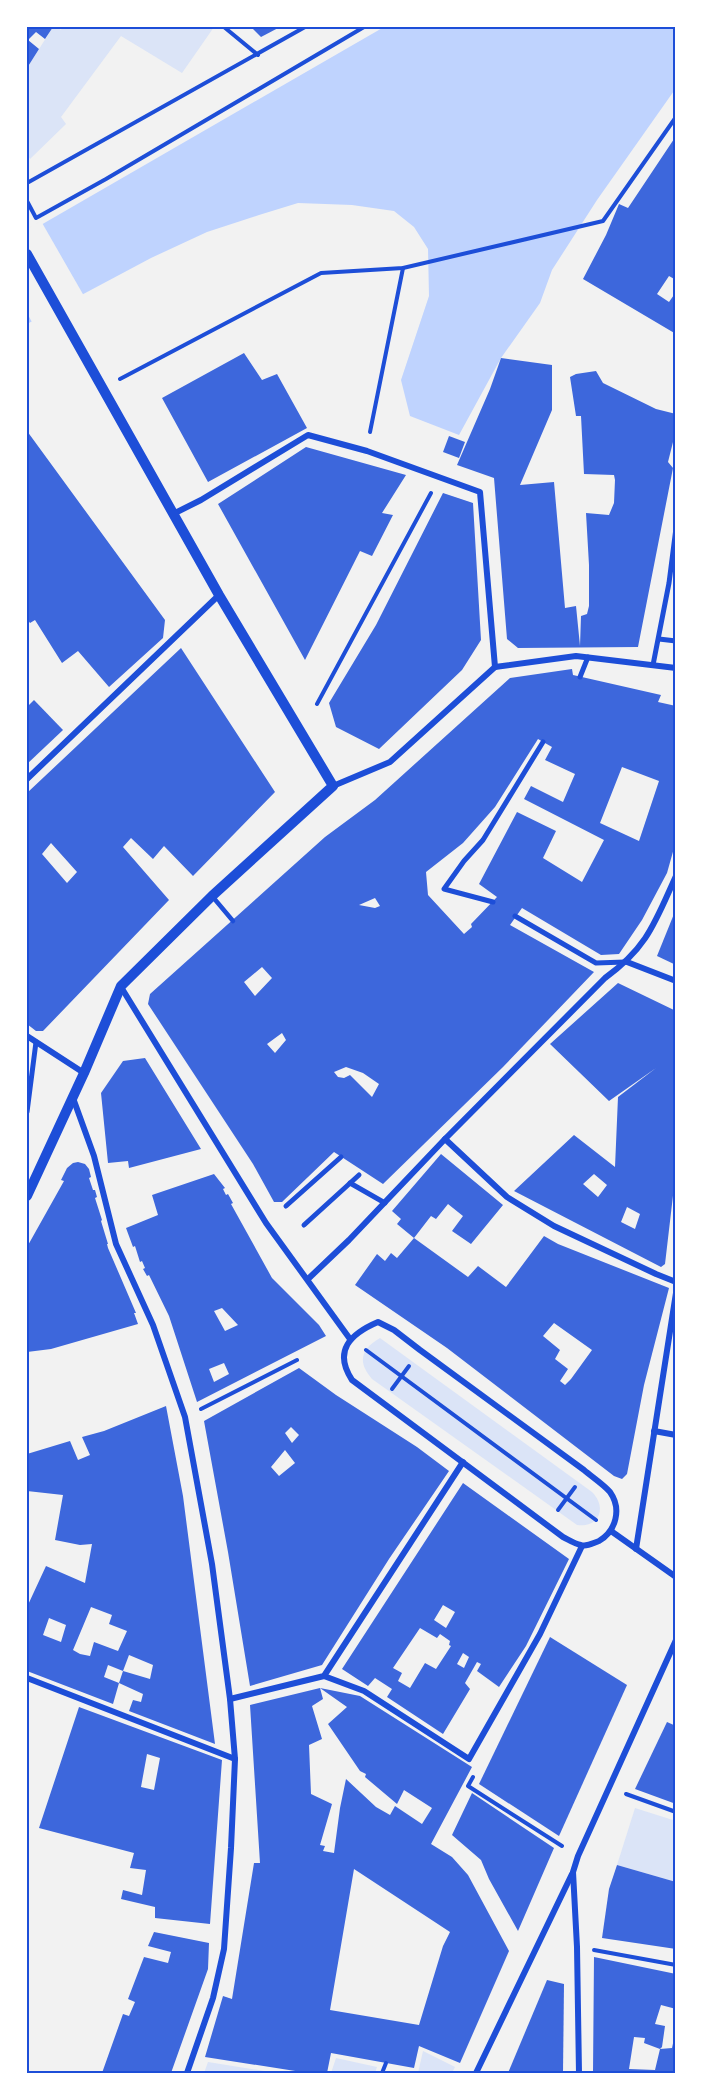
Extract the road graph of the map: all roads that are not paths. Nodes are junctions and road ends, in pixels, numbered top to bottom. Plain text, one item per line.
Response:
1 (27, 254) edge
2 (173, 514) junction
3 (676, 528) edge
4 (219, 595) junction
5 (659, 639) junction
6 (676, 641) edge
7 (588, 657) junction
8 (653, 665) junction
9 (495, 667) junction
10 (676, 668) edge
11 (580, 677) dead end
12 (543, 742) dead end
13 (27, 779) edge
14 (333, 786) junction
15 (676, 876) edge
16 (212, 896) junction
17 (493, 902) dead end
18 (515, 916) dead end
19 (233, 921) dead end
20 (627, 962) junction
21 (676, 981) edge
22 (121, 986) junction
23 (27, 1036) edge
24 (36, 1042) junction
25 (84, 1073) junction
26 (72, 1097) junction
27 (27, 1112) edge
28 (445, 1139) junction
29 (341, 1156) dead end
30 (359, 1175) dead end
31 (350, 1182) junction
32 (27, 1196) edge
33 (384, 1203) junction
34 (286, 1206) dead end
35 (304, 1225) dead end
36 (308, 1279) junction
37 (676, 1282) edge
38 (676, 1293) edge
39 (350, 1338) junction
40 (654, 1431) junction
41 (676, 1435) edge
42 (464, 1462) junction
43 (611, 1531) junction
44 (582, 1546) junction
45 (636, 1549) junction
46 (676, 1577) edge
47 (676, 1640) edge
48 (324, 1676) junction
49 (27, 1678) edge
50 (230, 1699) junction
51 (235, 1759) junction
52 (573, 1872) junction
53 (187, 2073) edge
54 (476, 2073) edge
55 (579, 2073) edge

1 - 2 street
2 - 4 street
2 - 9 street
3 - 5 street
4 - 13 street
4 - 14 street
5 - 6 street
5 - 8 street
7 - 8 street
7 - 9 street
7 - 11 street
8 - 10 street
9 - 14 street
12 - 17 street
14 - 16 street
15 - 20 street
16 - 19 lane
16 - 22 street
18 - 20 street
20 - 21 street
20 - 28 street
22 - 25 street
22 - 36 street
23 - 24 street
24 - 25 street
24 - 27 street
25 - 26 street
26 - 32 street
26 - 50 street
28 - 33 street
28 - 37 street
29 - 34 street
30 - 31 street
31 - 33 street
31 - 35 street
33 - 36 street
36 - 39 street
38 - 40 street
39 - 42 street
39 - 43 street
40 - 41 street
40 - 45 street
42 - 44 street
42 - 48 street
43 - 44 street
43 - 45 street
44 - 48 street
45 - 46 street
47 - 52 street
48 - 50 street
49 - 51 street
50 - 51 street
51 - 53 street
52 - 54 street
52 - 55 street

